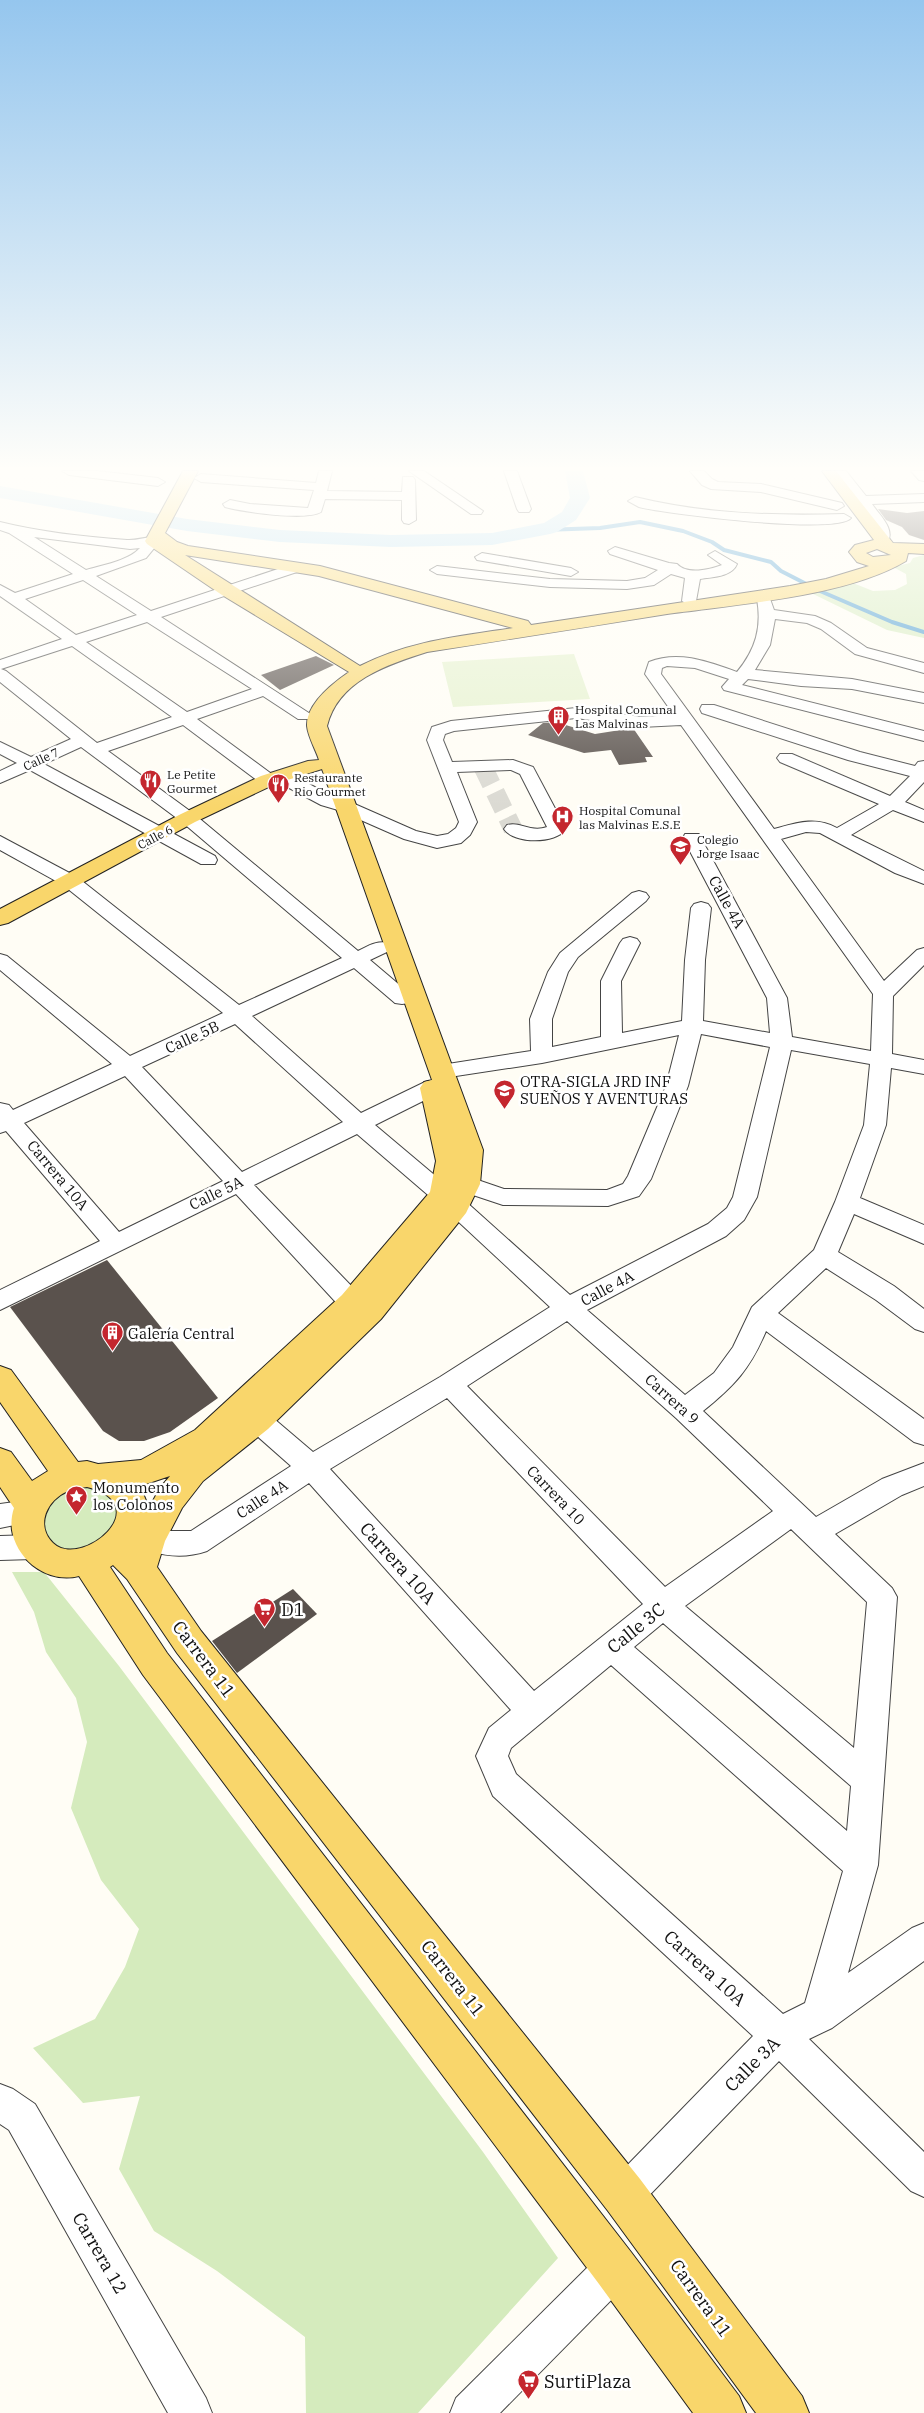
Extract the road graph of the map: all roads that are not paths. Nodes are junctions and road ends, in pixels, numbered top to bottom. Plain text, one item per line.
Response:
1 (60, 584) edge
2 (101, 584) edge
3 (218, 584) edge
4 (250, 584) edge
5 (367, 584) edge
6 (587, 584) edge
7 (621, 584) edge
8 (637, 584) edge
9 (692, 584) edge
10 (800, 584) edge
11 (627, 585) junction
12 (788, 586) junction
13 (0, 589) edge
14 (228, 591) junction
15 (14, 598) junction
16 (689, 600) junction
17 (766, 604) junction
18 (150, 615) junction
19 (522, 625) junction
20 (73, 641) junction
21 (0, 665) edge
22 (352, 668) junction
23 (924, 668) edge
24 (0, 674) edge
25 (739, 680) junction
26 (265, 690) junction
27 (924, 698) edge
28 (708, 709) junction
29 (304, 715) junction
30 (186, 719) junction
31 (687, 723) junction
32 (924, 736) edge
33 (89, 745) junction
34 (0, 748) edge
35 (786, 758) dead end
36 (29, 764) junction
37 (315, 765) junction
38 (446, 767) junction
39 (923, 771) edge
40 (0, 778) edge
41 (274, 778) junction
42 (894, 802) junction
43 (336, 804) junction
44 (924, 817) edge
45 (188, 818) junction
46 (514, 829) dead end
47 (162, 834) junction
48 (838, 834) junction
49 (769, 836) junction
50 (692, 838) dead end
51 (0, 842) edge
52 (208, 860) dead end
53 (924, 878) edge
54 (70, 881) junction
55 (639, 897) dead end
56 (701, 908) dead end
57 (0, 918) edge
58 (630, 943) dead end
59 (382, 947) junction
60 (924, 954) edge
61 (0, 960) edge
62 (358, 960) junction
63 (883, 994) junction
64 (402, 998) junction
65 (238, 1015) junction
66 (692, 1026) junction
67 (612, 1042) junction
68 (782, 1042) junction
69 (542, 1056) junction
70 (881, 1059) junction
71 (128, 1066) junction
72 (924, 1067) edge
73 (438, 1079) junction
74 (4, 1118) edge
75 (359, 1124) junction
76 (238, 1182) junction
77 (455, 1195) junction
78 (848, 1202) junction
79 (924, 1235) edge
80 (115, 1243) junction
81 (824, 1255) junction
82 (0, 1301) edge
83 (352, 1303) junction
84 (568, 1308) junction
85 (761, 1314) junction
86 (924, 1322) edge
87 (0, 1378) edge
88 (449, 1384) junction
89 (685, 1410) junction
90 (257, 1420) junction
91 (924, 1434) edge
92 (0, 1460) edge
93 (311, 1467) junction
94 (924, 1474) edge
95 (104, 1476) junction
96 (70, 1477) junction
97 (20, 1511) edge
98 (792, 1513) junction
99 (816, 1531) junction
100 (33, 1547) junction
101 (0, 1548) edge
102 (125, 1549) junction
103 (663, 1605) junction
104 (612, 1647) junction
105 (533, 1712) junction
106 (492, 1756) joint
107 (868, 1780) junction
108 (861, 1865) junction
109 (924, 1940) edge
110 (819, 2015) junction
111 (779, 2035) junction
112 (0, 2102) edge
113 (924, 2178) edge
114 (624, 2195) junction
115 (615, 2268) junction
116 (191, 2413) edge
117 (471, 2413) edge
118 (722, 2413) edge
119 (785, 2413) edge

1 - 15 street
2 - 18 street
3 - 14 main road
4 - 14 street
5 - 19 main road
6 - 11 street
7 - 11 street
8 - 11 street
9 - 16 street
10 - 12 main road
12 - 16 main road
12 - 17 main road
13 - 15 street
14 - 18 street
14 - 22 main road
15 - 20 street
16 - 19 main road
17 - 23 street
17 - 25 street
17 - 43 main road
18 - 20 street
18 - 26 street
19 - 22 main road
20 - 21 street
20 - 30 street
22 - 29 main road
24 - 33 street
25 - 27 street
25 - 28 street
25 - 31 street
25 - 32 street
26 - 29 street
26 - 30 street, Calle 7
28 - 31 street
28 - 39 street
29 - 37 main road
30 - 33 street, Calle 7
30 - 41 street
31 - 38 street
31 - 49 street
33 - 36 street, Calle 7
33 - 45 street
34 - 36 street
35 - 42 street
36 - 40 street, Calle 7
36 - 47 street
37 - 41 main road, Calle 6
37 - 43 main road
38 - 43 street
38 - 46 street
39 - 42 street
41 - 43 street
41 - 45 main road, Calle 6
42 - 44 street
42 - 48 street
43 - 59 main road
43 - 73 main road
45 - 47 main road, Calle 6
45 - 62 street
47 - 52 street
47 - 54 main road, Calle 6
48 - 49 street
48 - 53 street
49 - 63 street
50 - 68 street, Calle 4A
51 - 54 street, Carrera 9
54 - 57 main road, Calle 6
54 - 65 street, Carrera 9
55 - 69 street
56 - 66 street
58 - 67 street
59 - 62 street, Calle 5B
59 - 64 main road
60 - 63 street
61 - 71 street
62 - 64 street
62 - 65 street, Calle 5B
63 - 70 street
64 - 73 main road
65 - 71 street, Calle 5B
65 - 75 street, Carrera 9
66 - 67 street, Calle 5A
66 - 68 street
66 - 77 street
67 - 69 street, Calle 5A
68 - 70 street
68 - 84 street, Calle 4A
69 - 73 street, Calle 5A
70 - 72 street
70 - 78 street
71 - 74 street, Calle 5B
71 - 76 street
73 - 75 street, Calle 5A
73 - 77 main road
74 - 80 street, Carrera 10A
75 - 76 street, Calle 5A
75 - 77 street, Carrera 9
76 - 80 street, Calle 5A
76 - 83 street
77 - 83 main road
77 - 84 street, Carrera 9
77 - 90 main road
78 - 79 street
78 - 81 street
80 - 82 street, Calle 5A
81 - 85 street
81 - 86 street
83 - 95 main road
84 - 88 street, Calle 4A
84 - 89 street, Carrera 9
85 - 89 street
85 - 91 street
87 - 96 main road
88 - 93 street, Calle 4A
88 - 103 street, Carrera 10
89 - 98 street, Carrera 9
90 - 93 street, Carrera 10A
90 - 102 main road
92 - 97 main road
93 - 102 street, Calle 4A
93 - 105 street, Carrera 10A
94 - 99 street
95 - 96 main road
95 - 102 main road
96 - 97 main road
97 - 100 main road
98 - 99 street, Carrera 9
98 - 103 street, Calle 3C
99 - 107 street, Carrera 9
100 - 101 street
100 - 102 main road
102 - 114 main road, Carrera 11
102 - 115 main road
103 - 104 street, Calle 3C
103 - 107 street, Carrera 10
104 - 105 street, Calle 3C
104 - 108 street
105 - 106 street, Calle 3C
106 - 111 street, Carrera 10A
107 - 108 street
108 - 110 street
109 - 110 street, Calle 3A
110 - 111 street, Calle 3A
111 - 113 street, Carrera 10A
111 - 114 street, Calle 3A
112 - 116 street, Carrera 12
114 - 119 main road, Carrera 11
115 - 117 street
115 - 118 main road

